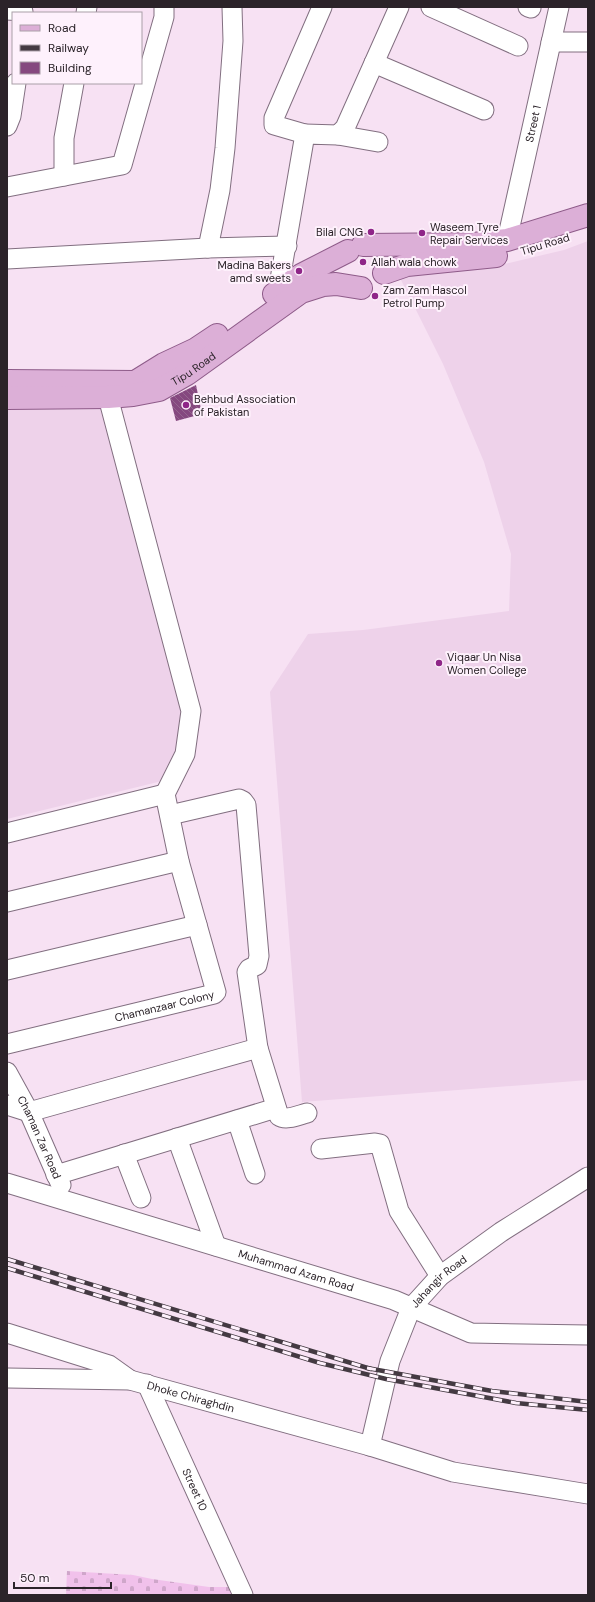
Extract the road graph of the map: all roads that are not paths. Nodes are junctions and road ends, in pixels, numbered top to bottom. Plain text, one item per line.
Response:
1 (164, 7) edge
2 (232, 7) edge
3 (322, 7) edge
4 (399, 7) edge
5 (431, 7) edge
6 (559, 7) edge
7 (7, 10) edge
8 (22, 12) edge
9 (551, 42) junction
10 (588, 42) edge
11 (518, 46) dead end
12 (374, 63) junction
13 (16, 84) edge
14 (74, 84) edge
15 (484, 110) dead end
16 (7, 126) edge
17 (305, 134) junction
18 (338, 135) junction
19 (378, 142) dead end
20 (64, 176) junction
21 (7, 187) edge
22 (588, 215) edge
23 (588, 230) edge
24 (507, 240) junction
25 (287, 246) junction
26 (208, 248) junction
27 (355, 248) junction
28 (7, 259) edge
29 (384, 273) junction
30 (361, 288) junction
31 (278, 291) junction
32 (7, 381) edge
33 (108, 397) junction
34 (7, 398) edge
35 (165, 794) junction
36 (170, 815) junction
37 (7, 833) edge
38 (179, 862) junction
39 (7, 902) edge
40 (197, 925) junction
41 (7, 970) edge
42 (7, 1044) edge
43 (258, 1048) junction
44 (7, 1072) edge
45 (7, 1105) edge
46 (276, 1108) junction
47 (29, 1112) junction
48 (307, 1113) dead end
49 (237, 1120) junction
50 (177, 1138) junction
51 (321, 1149) dead end
52 (124, 1154) junction
53 (254, 1174) dead end
54 (56, 1175) junction
55 (588, 1177) edge
56 (7, 1183) edge
57 (141, 1198) dead end
58 (71, 1202) junction
59 (216, 1246) junction
60 (440, 1276) junction
61 (411, 1308) junction
62 (7, 1333) edge
63 (588, 1335) edge
64 (7, 1378) edge
65 (139, 1382) junction
66 (370, 1446) junction
67 (588, 1494) edge
68 (244, 1595) edge

1 - 20 street
2 - 26 street
3 - 17 street
4 - 12 street
5 - 11 street
6 - 9 street, Street 1
7 - 8 street
9 - 10 street
9 - 24 street, Street 1
12 - 15 street
12 - 18 street
13 - 16 street
14 - 20 street
17 - 18 street
17 - 25 street
18 - 19 street
20 - 21 street
22 - 24 main road
23 - 29 main road, Tipu Road
24 - 27 main road
25 - 26 street
25 - 31 street
26 - 28 street
27 - 29 main road
27 - 30 main road
27 - 31 main road
29 - 30 main road
30 - 33 main road, Tipu Road
31 - 32 main road
33 - 34 main road, Tipu Road
33 - 35 street
35 - 36 street, Chamanzaar Colony
35 - 37 street
36 - 38 street, Chamanzaar Colony
36 - 43 street
38 - 39 street
38 - 40 street, Chamanzaar Colony
40 - 41 street
40 - 42 street, Chamanzaar Colony
43 - 46 street
43 - 47 street
44 - 47 street, Chaman Zar Road
45 - 47 street
46 - 48 street
46 - 49 street
47 - 54 street, Chaman Zar Road
49 - 50 street
49 - 53 street
50 - 52 street
50 - 59 street
51 - 60 street
52 - 54 street
52 - 57 street
54 - 58 street, Chaman Zar Road
55 - 60 street, Jahangir Road
56 - 58 street, Muhammad Azam Road
58 - 59 street, Muhammad Azam Road
59 - 61 street, Muhammad Azam Road
60 - 61 street, Jahangir Road
61 - 63 street, Muhammad Azam Road
61 - 66 street, Jahangir Road
62 - 65 street
64 - 65 street, Dhoke Chiraghdin
65 - 66 street, Dhoke Chiraghdin
65 - 68 street, Street 10
66 - 67 street, Dhoke Chiraghdin

